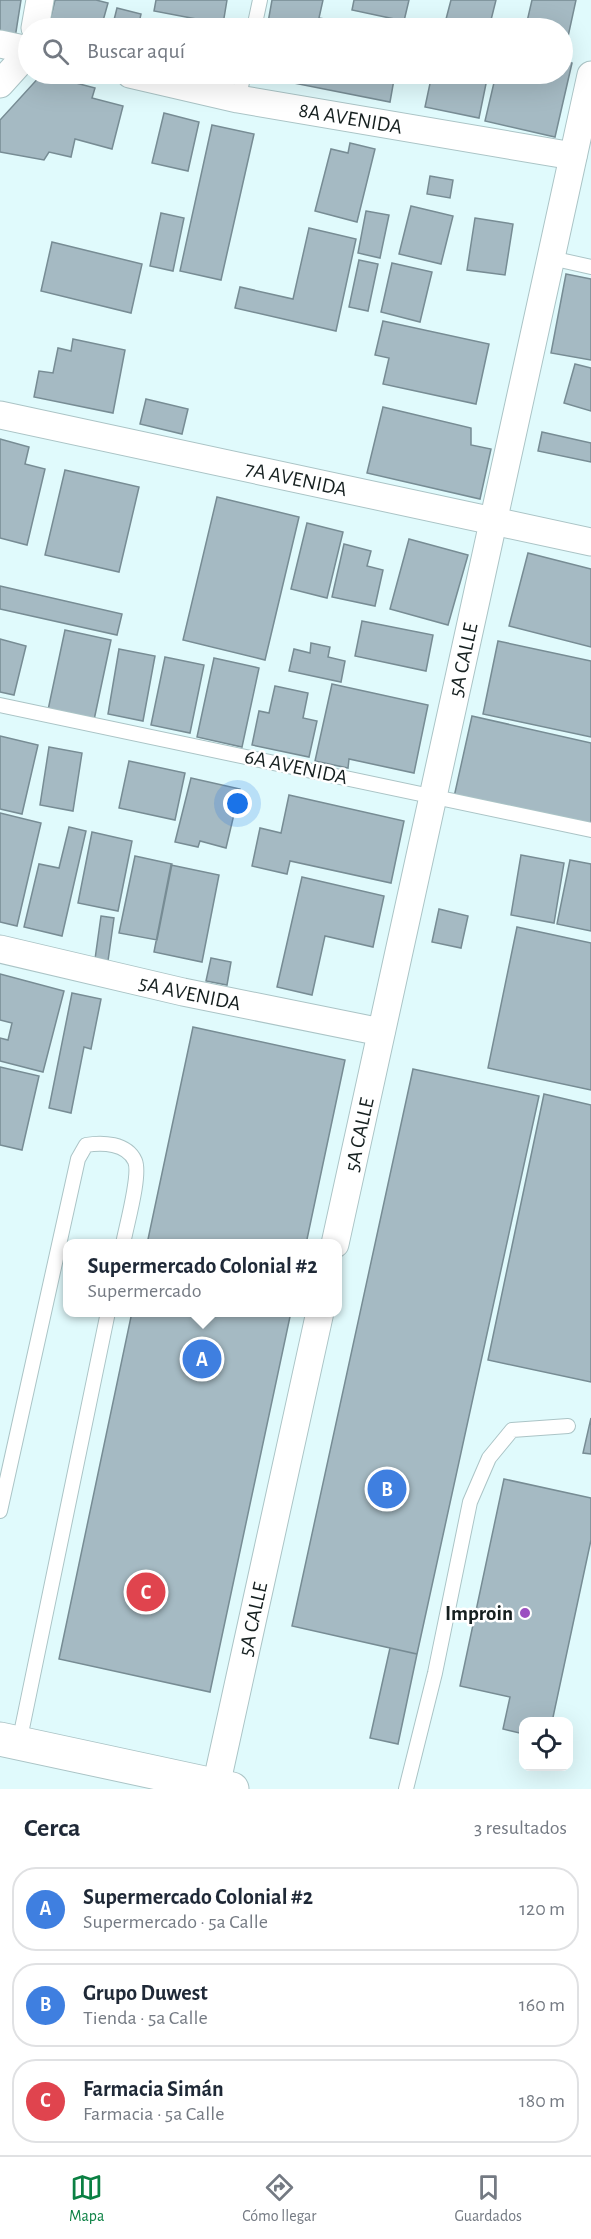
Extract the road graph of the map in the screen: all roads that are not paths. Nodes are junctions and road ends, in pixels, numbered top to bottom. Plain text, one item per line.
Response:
1 (40, 0) edge
2 (260, 0) edge
3 (36, 18) edge
4 (256, 18) edge
5 (0, 44) edge
6 (18, 48) edge
7 (18, 63) edge
8 (591, 75) edge
9 (0, 84) edge
10 (222, 84) edge
11 (241, 86) edge
12 (582, 157) edge
13 (551, 258) junction
14 (591, 267) edge
15 (0, 415) edge
16 (493, 521) junction
17 (591, 542) edge
18 (0, 705) edge
19 (433, 795) junction
20 (591, 830) edge
21 (0, 949) edge
22 (381, 1032) junction
23 (124, 1239) edge
24 (336, 1239) edge
25 (107, 1317) edge
26 (319, 1317) edge
27 (568, 1426) dead end
28 (0, 1511) edge
29 (10, 1741) edge
30 (224, 1787) edge
31 (406, 1789) edge

1 - 3 street
2 - 4 lane
5 - 6 street
7 - 9 street
8 - 12 street, 5A CALLE
10 - 11 street, 8A AVENIDA
11 - 12 street, 8A AVENIDA
12 - 13 street, 5A CALLE
13 - 14 lane
13 - 16 street, 5A CALLE
15 - 16 street, 7A AVENIDA
16 - 17 street, 7A AVENIDA
16 - 19 street, 5A CALLE
18 - 19 lane, 6A AVENIDA
19 - 20 lane, 6A AVENIDA
19 - 22 street, 5A CALLE
21 - 22 street, 5A AVENIDA
22 - 24 street, 5A CALLE
23 - 28 lane
25 - 29 lane
26 - 30 street, 5A CALLE
27 - 31 lane
29 - 30 highway

